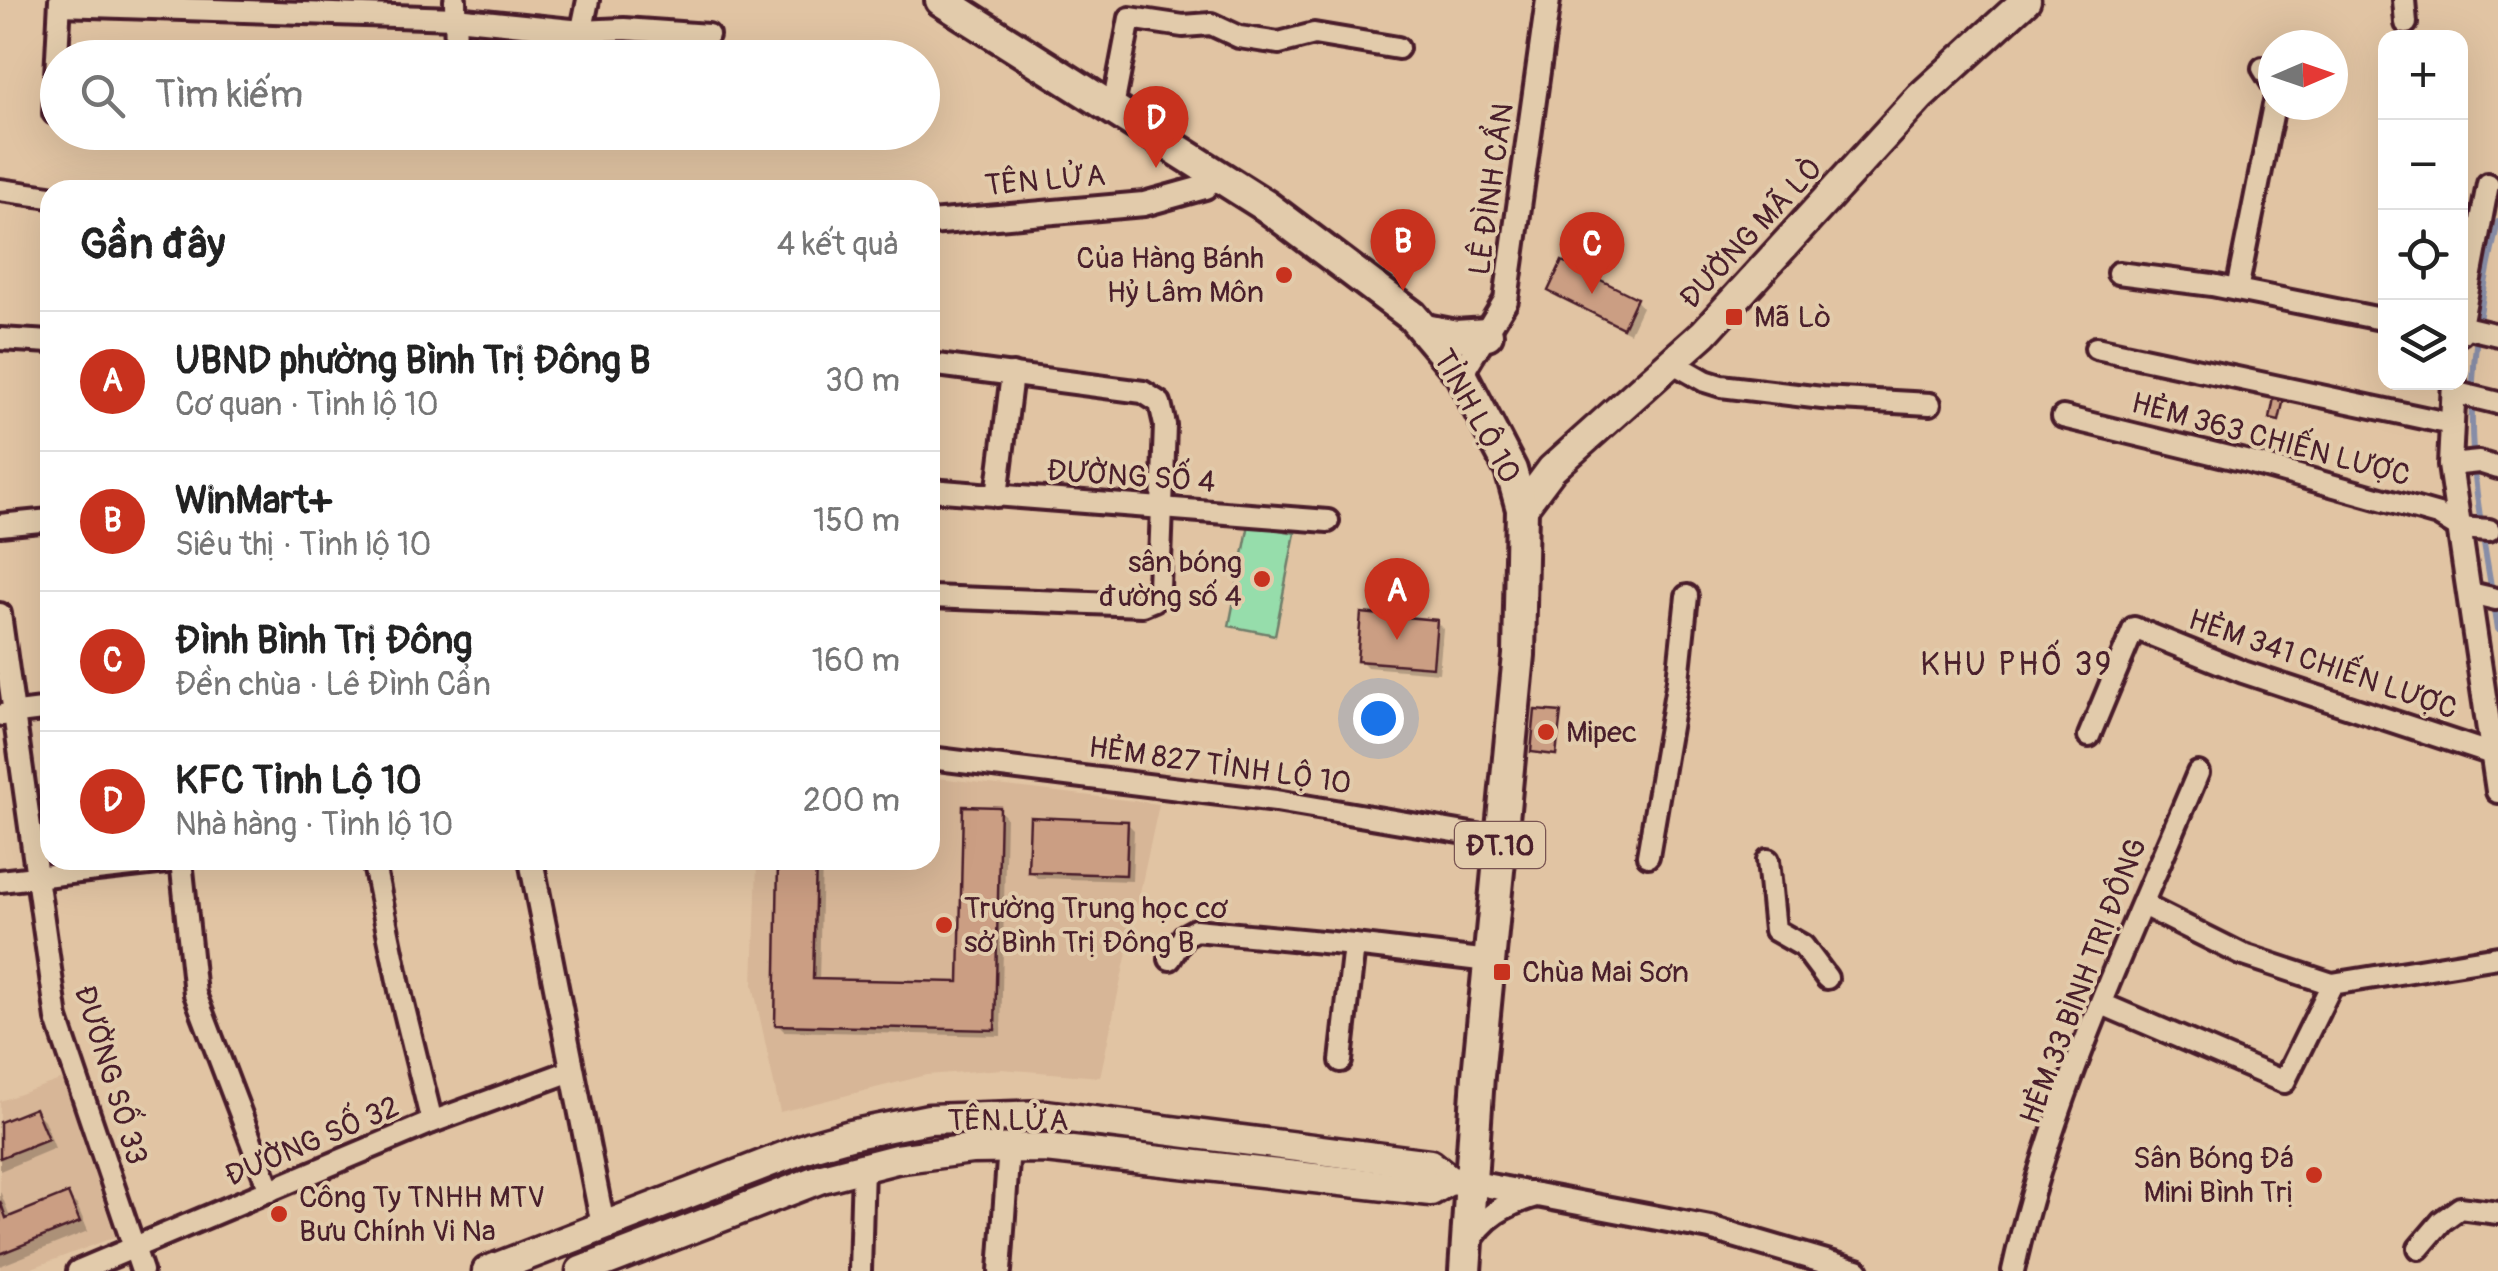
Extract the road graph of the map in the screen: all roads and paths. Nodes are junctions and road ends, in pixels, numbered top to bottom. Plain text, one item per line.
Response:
1 (588, 0) edge
2 (941, 0) edge
3 (1548, 0) edge
4 (2404, 0) edge
5 (60, 2) edge
6 (2017, 2) edge
7 (455, 9) edge
8 (2406, 23) dead end
9 (581, 30) junction
10 (708, 35) dead end
11 (58, 40) edge
12 (456, 40) edge
13 (579, 40) edge
14 (1398, 48) dead end
15 (1112, 106) junction
16 (2271, 120) edge
17 (1215, 172) junction
18 (2488, 184) dead end
19 (0, 190) edge
20 (40, 196) edge
21 (940, 222) edge
22 (2118, 273) dead end
23 (2237, 290) junction
24 (2378, 318) edge
25 (1425, 330) junction
26 (2473, 330) edge
27 (1487, 334) junction
28 (0, 339) edge
29 (40, 341) edge
30 (2096, 348) dead end
31 (1670, 361) junction
32 (940, 365) edge
33 (1012, 374) junction
34 (1461, 374) junction
35 (2461, 391) edge
36 (1930, 404) dead end
37 (2498, 404) edge
38 (2063, 417) dead end
39 (2452, 424) junction
40 (2472, 465) edge
41 (940, 491) edge
42 (997, 496) junction
43 (1164, 508) junction
44 (1522, 509) junction
45 (40, 521) edge
46 (1328, 521) dead end
47 (0, 525) edge
48 (2473, 529) junction
49 (1687, 596) dead end
50 (2482, 596) edge
51 (940, 597) edge
52 (0, 614) edge
53 (2489, 665) edge
54 (40, 710) edge
55 (7, 715) edge
56 (2089, 736) dead end
57 (940, 759) edge
58 (2496, 772) edge
59 (2198, 774) dead end
60 (1500, 839) junction
61 (1648, 856) dead end
62 (1768, 860) dead end
63 (97, 870) edge
64 (184, 870) edge
65 (375, 870) edge
66 (533, 870) edge
67 (36, 877) junction
68 (0, 881) edge
69 (2143, 906) junction
70 (1354, 945) junction
71 (2498, 956) edge
72 (1170, 959) dead end
73 (1489, 961) junction
74 (1827, 978) dead end
75 (2332, 984) junction
76 (2102, 1004) junction
77 (1341, 1060) dead end
78 (571, 1071) junction
79 (432, 1122) junction
80 (1009, 1148) junction
81 (863, 1166) junction
82 (1460, 1181) junction
83 (270, 1191) junction
84 (1540, 1194) junction
85 (2498, 1213) edge
86 (603, 1225) junction
87 (2418, 1248) dead end
88 (133, 1249) junction
89 (1466, 1259) edge
90 (618, 1264) edge
91 (1820, 1266) edge
92 (78, 1271) edge
93 (142, 1271) edge
94 (487, 1271) edge
95 (581, 1271) edge
96 (860, 1271) edge
97 (1000, 1271) edge
98 (1857, 1271) edge
99 (2014, 1271) edge

1 - 9 street
2 - 15 main road, TỈNH LỘ 10 / ĐT.10
3 - 27 street, LÊ ĐÌNH CẨN
4 - 8 street
5 - 7 street
5 - 11 street
6 - 31 main road, ĐƯỜNG MÃ LÒ
7 - 9 street
7 - 12 street
9 - 10 street
9 - 13 street
14 - 15 street
15 - 17 main road, TỈNH LỘ 10 / ĐT.10
16 - 23 street
17 - 21 street, TÊN LỬA
17 - 25 main road, TỈNH LỘ 10 / ĐT.10
18 - 26 street
19 - 20 street
22 - 23 street
23 - 24 street
25 - 27 main road
25 - 34 main road, TỈNH LỘ 10 / ĐT.10
27 - 34 street, LÊ ĐÌNH CẨN
28 - 29 street
30 - 39 street
31 - 36 street
31 - 44 main road, ĐƯỜNG MÃ LÒ
32 - 33 street
33 - 42 street
33 - 43 street
34 - 44 main road, TỈNH LỘ 10 / ĐT.10
35 - 37 street
35 - 39 street
38 - 48 street, HẺM 363 CHIẾN LƯỢC
39 - 40 street
40 - 48 street
41 - 42 street, ĐƯỜNG SỐ 4
42 - 43 street, ĐƯỜNG SỐ 4
43 - 46 street, ĐƯỜNG SỐ 4
43 - 51 street
44 - 60 main road, TỈNH LỘ 10 / ĐT.10
45 - 47 street
48 - 50 street
49 - 61 street
50 - 53 street
52 - 55 street, ĐƯỜNG SỐ 33
53 - 58 street
54 - 55 street
55 - 67 street, ĐƯỜNG SỐ 33
56 - 58 street, HẺM 341 CHIẾN LƯỢC
57 - 60 street, HẺM 827 TỈNH LỘ 10
59 - 69 street, HẺM 33 BÌNH TRỊ ĐÔNG
60 - 73 main road, TỈNH LỘ 10 / ĐT.10
62 - 74 street
63 - 67 street
64 - 83 street
65 - 79 street
66 - 78 street
67 - 68 street
67 - 88 street, ĐƯỜNG SỐ 33
69 - 75 street
69 - 76 street, HẺM 33 BÌNH TRỊ ĐÔNG
70 - 72 street
70 - 73 street
70 - 77 street
71 - 75 street
73 - 82 main road, TỈNH LỘ 10 / ĐT.10
75 - 76 street
76 - 99 street, HẺM 33 BÌNH TRỊ ĐÔNG
78 - 79 street, ĐƯỜNG SỐ 32
78 - 86 street
79 - 83 street, ĐƯỜNG SỐ 32
80 - 81 main road, TÊN LỬA
80 - 82 main road, TÊN LỬA
80 - 97 street
81 - 90 main road, TÊN LỬA
81 - 96 street
82 - 84 street
82 - 86 main road, TÊN LỬA
82 - 89 main road, TỈNH LỘ 10 / ĐT.10
83 - 88 street, ĐƯỜNG SỐ 32
84 - 89 street
84 - 91 street
85 - 87 street
86 - 90 main road
86 - 94 main road, TÊN LỬA
88 - 92 street, ĐƯỜNG SỐ 32
88 - 93 street, ĐƯỜNG SỐ 33
90 - 95 main road, TÊN LỬA
91 - 98 street

